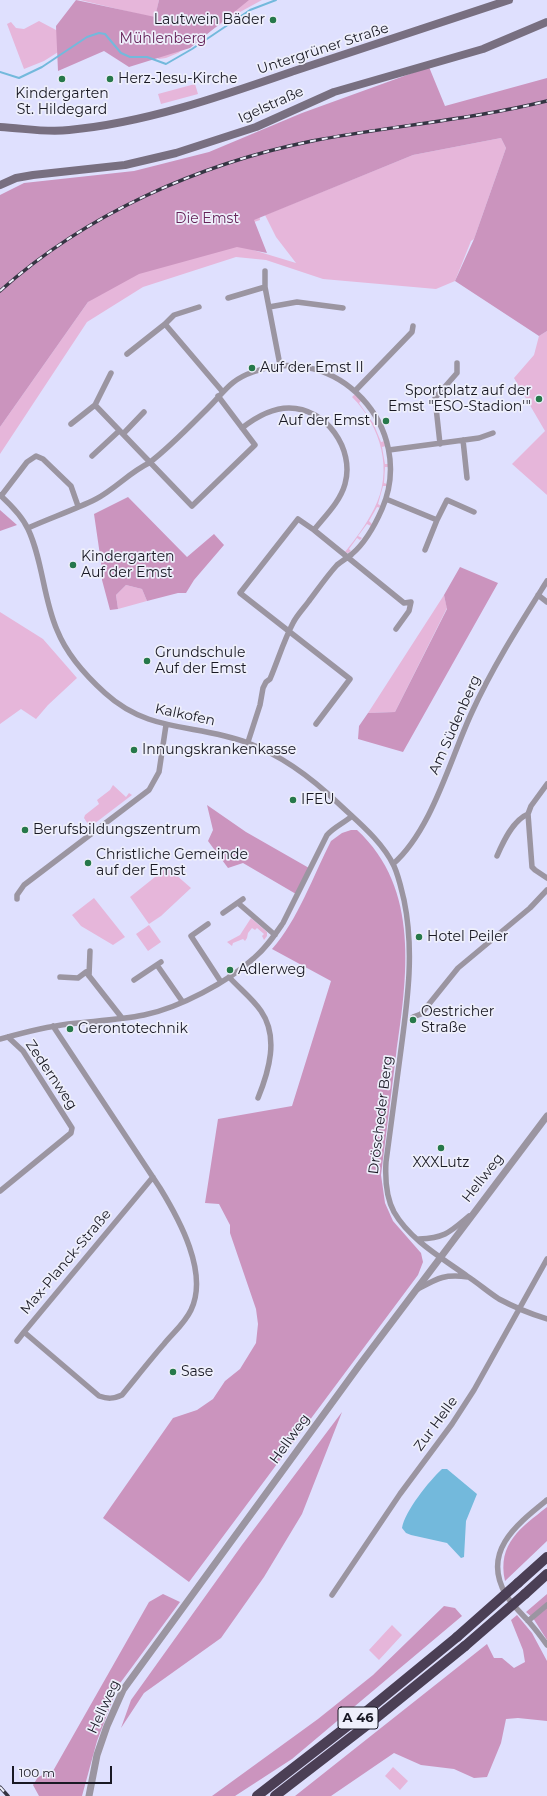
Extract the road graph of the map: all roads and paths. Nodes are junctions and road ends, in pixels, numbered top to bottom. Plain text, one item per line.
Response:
1 (509, 0) edge
2 (547, 22) edge
3 (0, 127) edge
4 (0, 185) edge
5 (265, 271) dead end
6 (265, 287) junction
7 (228, 298) dead end
8 (199, 307) dead end
9 (269, 307) junction
10 (343, 308) dead end
11 (165, 324) junction
12 (413, 326) dead end
13 (127, 354) dead end
14 (457, 363) dead end
15 (280, 366) junction
16 (111, 374) dead end
17 (355, 391) junction
18 (220, 394) junction
19 (95, 405) junction
20 (144, 412) dead end
21 (71, 424) dead end
22 (242, 428) junction
23 (121, 432) junction
24 (493, 433) dead end
25 (463, 440) junction
26 (440, 444) junction
27 (389, 450) junction
28 (92, 456) dead end
29 (149, 463) junction
30 (468, 478) dead end
31 (1, 495) edge
32 (386, 499) junction
33 (78, 506) junction
34 (474, 512) dead end
35 (437, 520) junction
36 (28, 528) junction
37 (314, 530) junction
38 (425, 550) dead end
39 (347, 558) junction
40 (547, 581) edge
41 (538, 595) junction
42 (547, 602) edge
43 (396, 629) dead end
44 (289, 632) junction
45 (316, 724) dead end
46 (166, 725) junction
47 (248, 742) junction
48 (547, 784) edge
49 (528, 814) junction
50 (352, 816) junction
51 (497, 856) dead end
52 (393, 864) junction
53 (547, 878) edge
54 (547, 890) edge
55 (17, 899) dead end
56 (243, 899) dead end
57 (238, 903) junction
58 (223, 913) dead end
59 (208, 924) dead end
60 (275, 935) junction
61 (90, 951) dead end
62 (89, 976) junction
63 (60, 977) dead end
64 (228, 977) junction
65 (134, 980) dead end
66 (221, 982) junction
67 (182, 1002) junction
68 (122, 1018) junction
69 (414, 1018) dead end
70 (53, 1026) junction
71 (8, 1037) junction
72 (0, 1040) edge
73 (258, 1098) dead end
74 (547, 1116) edge
75 (153, 1178) junction
76 (0, 1191) edge
77 (472, 1214) junction
78 (419, 1239) junction
79 (441, 1256) junction
80 (547, 1259) edge
81 (469, 1277) junction
82 (416, 1290) junction
83 (520, 1308) junction
84 (547, 1318) edge
85 (24, 1332) junction
86 (17, 1341) dead end
87 (547, 1500) edge
88 (547, 1557) edge
89 (547, 1574) edge
90 (332, 1595) dead end
91 (547, 1605) edge
92 (528, 1621) junction
93 (547, 1645) edge
94 (89, 1796) edge
95 (257, 1796) edge
96 (275, 1796) edge

1 - 3 main road, Untergrüner Straße
2 - 4 main road, Igelstraße
5 - 6 street
6 - 7 street
6 - 9 street
8 - 11 street
9 - 10 street
9 - 15 street
11 - 13 street
11 - 18 street
12 - 17 street
14 - 26 street
15 - 17 street
15 - 18 street
16 - 19 street
17 - 27 street
18 - 22 street
18 - 29 street
19 - 21 street
19 - 23 street
20 - 23 street
22 - 29 street
22 - 37 street
23 - 28 street
23 - 29 street
24 - 25 street
25 - 26 street
25 - 30 street
26 - 27 street
27 - 32 street
29 - 33 street
31 - 33 street
31 - 36 street, Kalkofen
32 - 35 street
32 - 39 street
33 - 36 street
34 - 35 street
35 - 38 street
36 - 46 street, Kalkofen
37 - 39 street
37 - 44 street
39 - 43 street
39 - 44 street
40 - 41 street, Am Südenberg
41 - 42 street
41 - 52 street, Am Südenberg
44 - 45 street
44 - 47 street
46 - 47 street, Kalkofen
46 - 55 street
47 - 50 street, Kalkofen
48 - 49 street
49 - 51 street
49 - 53 street
50 - 52 street
50 - 60 street
52 - 78 street, Dröscheder Berg
54 - 69 street
56 - 57 street
57 - 58 street
57 - 60 street
59 - 66 street
60 - 64 street
61 - 62 street
62 - 63 street
62 - 68 street
64 - 66 street
64 - 73 street
65 - 67 street
66 - 67 street
67 - 68 street
68 - 70 street
70 - 71 street
70 - 75 street, Max-Planck-Straße
71 - 72 street
71 - 76 street, Zedernweg
74 - 77 street, Hellweg
75 - 85 street, Max-Planck-Straße
75 - 85 street, Max-Planck-Straße
77 - 78 street
77 - 79 street, Hellweg
78 - 79 street, Dröscheder Berg
79 - 81 street, Dröscheder Berg
79 - 82 street, Hellweg
80 - 83 street, Zur Helle
81 - 82 street
81 - 83 street, Dröscheder Berg
82 - 94 street, Hellweg
83 - 84 street, Dröscheder Berg
83 - 90 street, Zur Helle
85 - 86 street
87 - 92 street
88 - 95 highway, A 46, bridge
89 - 96 highway, A 46, bridge
91 - 92 street
92 - 93 street

